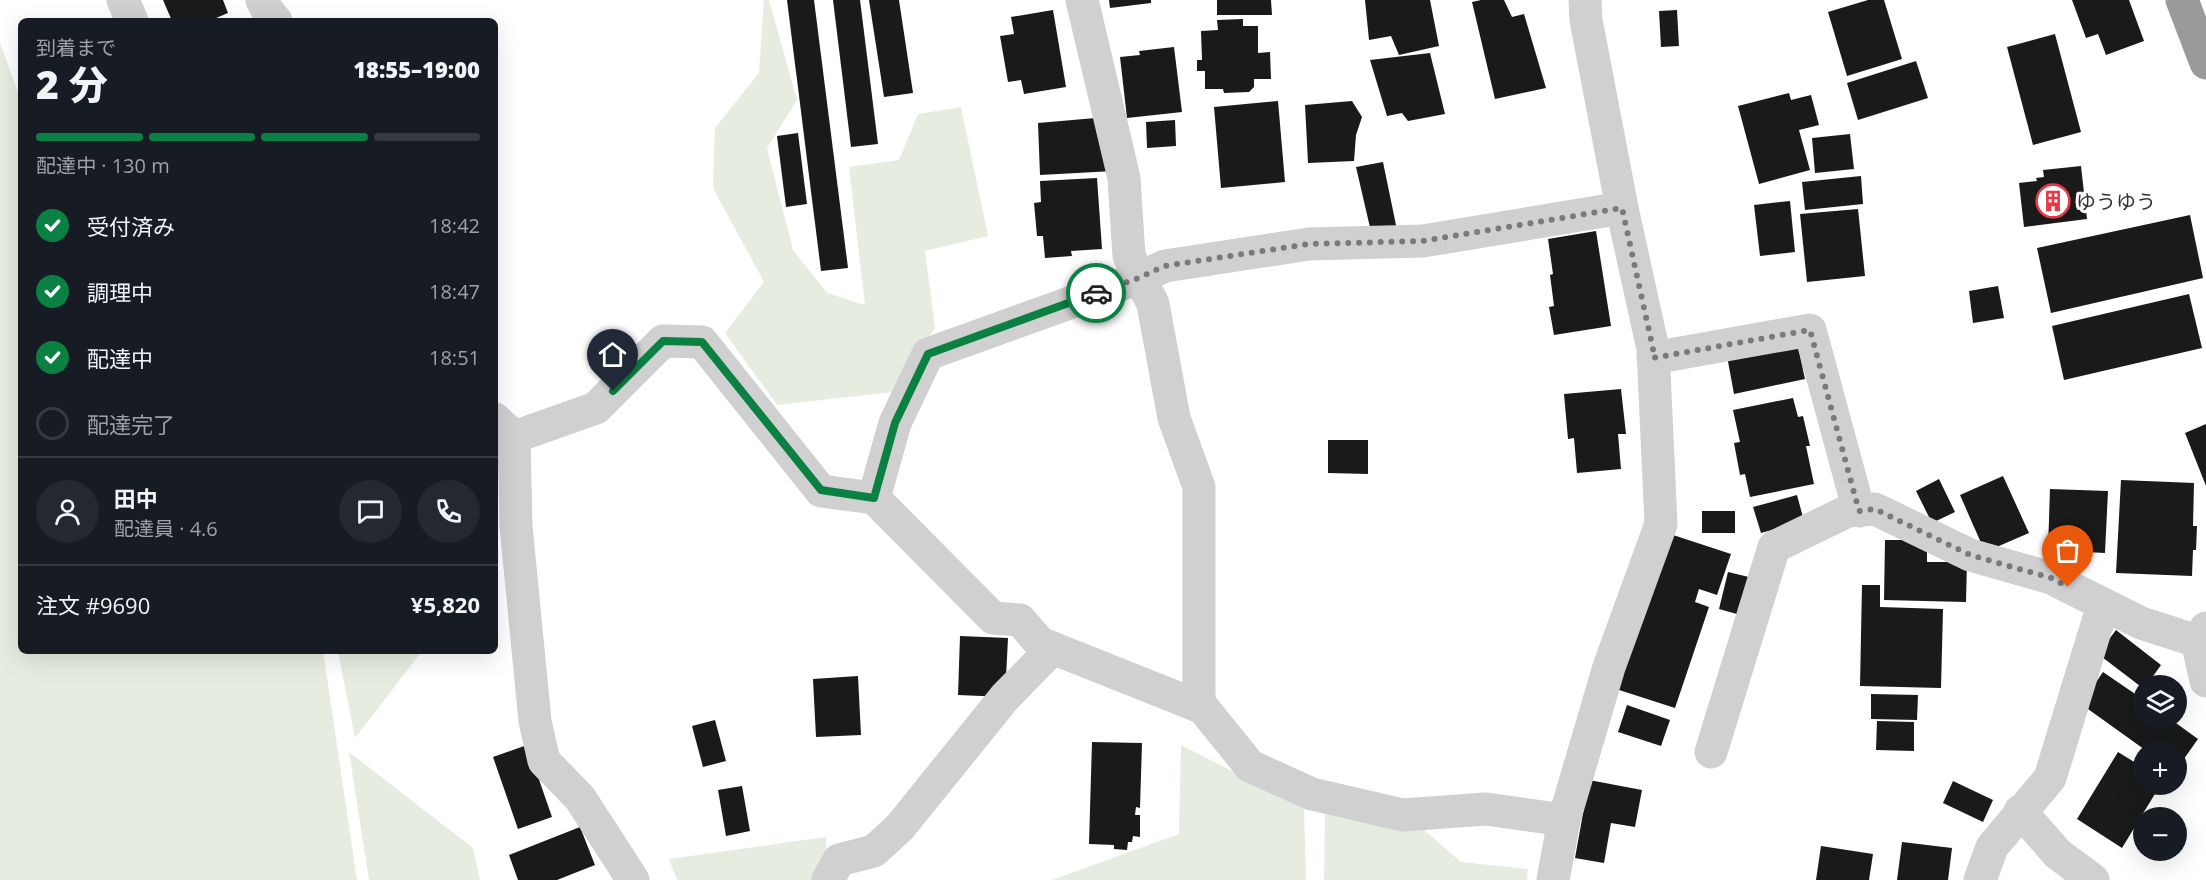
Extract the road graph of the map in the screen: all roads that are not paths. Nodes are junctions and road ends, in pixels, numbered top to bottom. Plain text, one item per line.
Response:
1 (123, 0) edge
2 (262, 0) edge
3 (1082, 0) edge
4 (1585, 0) edge
5 (2182, 0) edge
6 (131, 18) edge
7 (274, 18) edge
8 (2206, 63) edge
9 (1622, 208) junction
10 (1139, 278) junction
11 (1653, 358) junction
12 (504, 428) edge
13 (874, 498) junction
14 (1859, 511) junction
15 (2103, 604) junction
16 (2202, 634) edge
17 (1053, 648) junction
18 (2206, 681) edge
19 (1199, 706) junction
20 (1711, 752) dead end
21 (2020, 811) junction
22 (1564, 820) junction
23 (633, 880) edge
24 (828, 880) edge
25 (1553, 880) edge
26 (1980, 880) edge
27 (2093, 880) edge

1 - 6 street
2 - 7 street
3 - 10 street
4 - 9 street
5 - 8 highway
9 - 10 street
9 - 11 street
10 - 13 street
10 - 19 street
11 - 14 street
11 - 22 street
12 - 13 street
12 - 23 street
13 - 17 street
14 - 15 street
14 - 20 street
15 - 16 street
15 - 21 street
16 - 18 street
17 - 19 street
17 - 24 street
19 - 22 street
21 - 26 street
21 - 27 street
22 - 25 street

